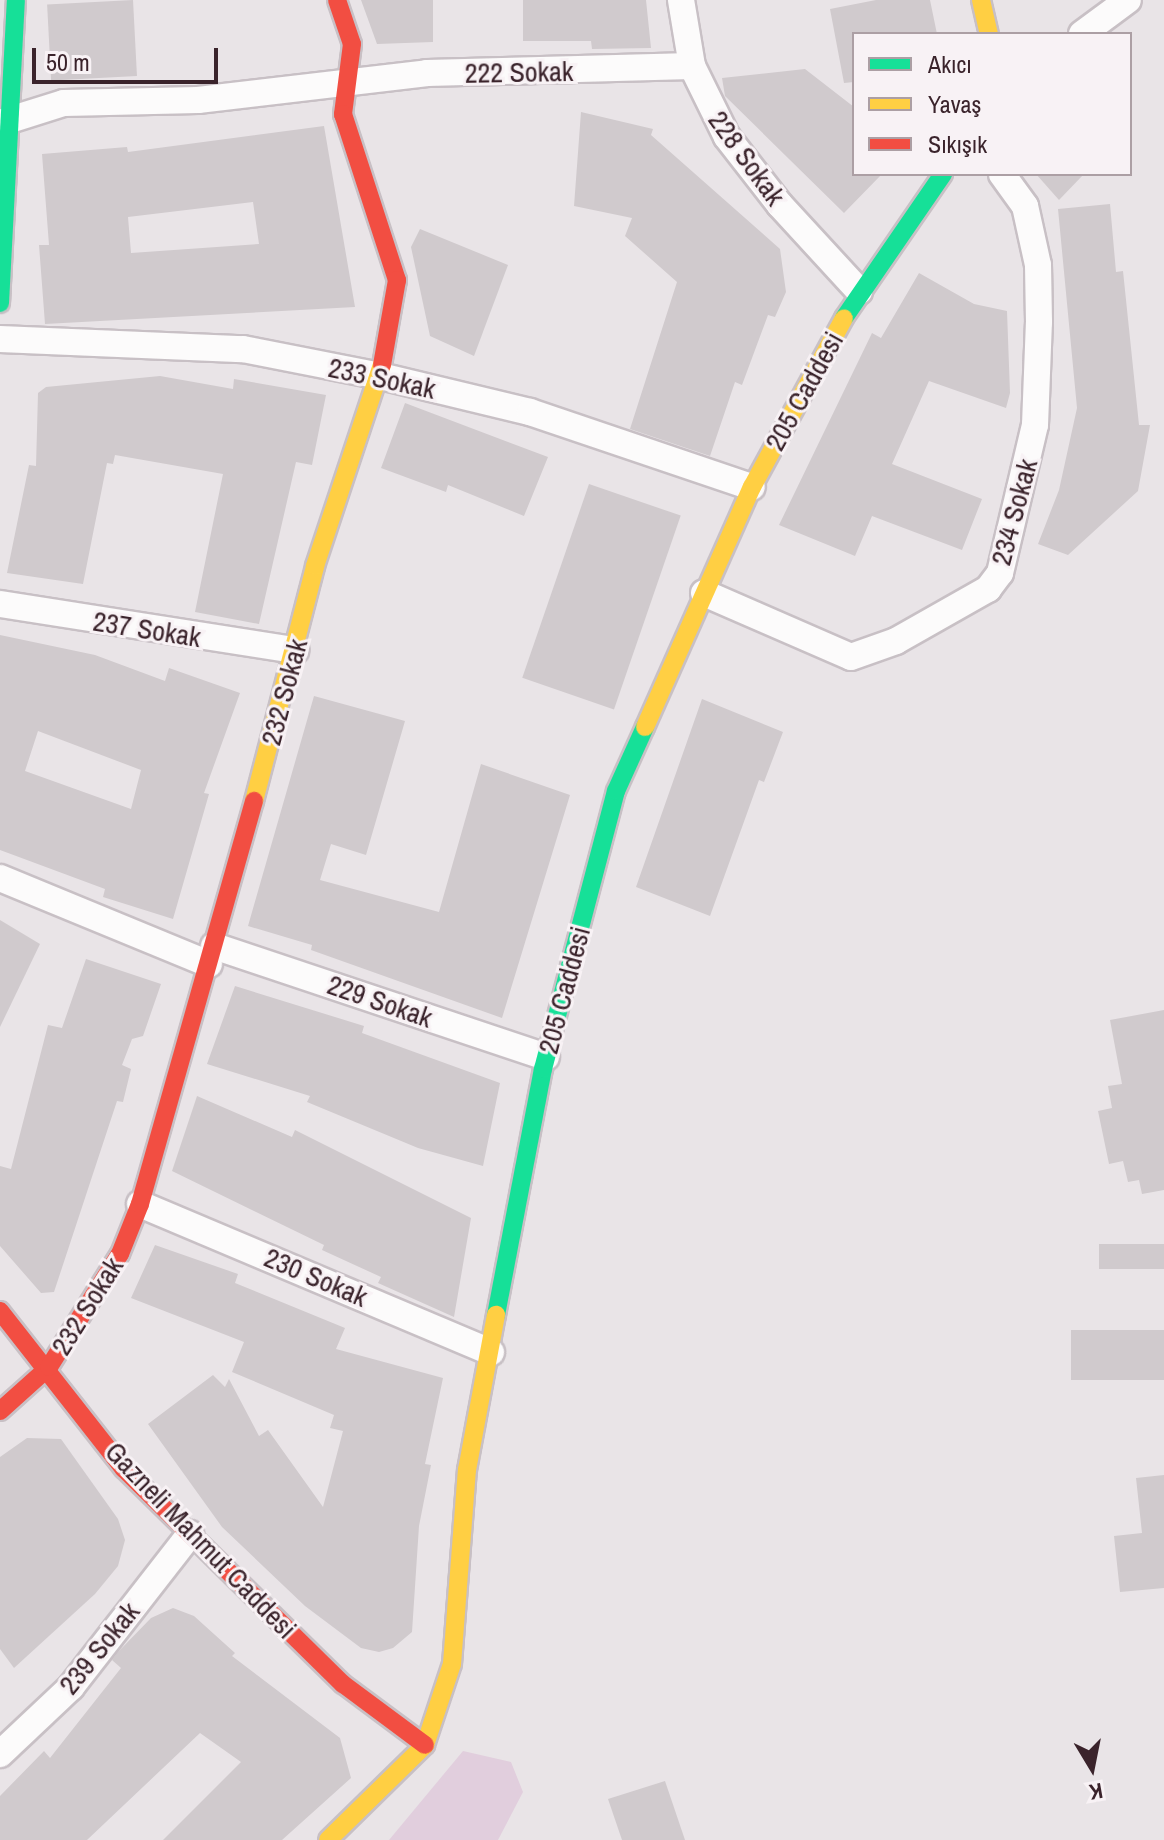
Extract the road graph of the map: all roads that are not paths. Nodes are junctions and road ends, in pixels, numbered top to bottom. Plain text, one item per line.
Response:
1 (16, 0) edge
2 (337, 0) edge
3 (681, 0) edge
4 (981, 0) edge
5 (1128, 0) edge
6 (989, 32) edge
7 (1085, 32) edge
8 (692, 66) junction
9 (347, 86) junction
10 (4, 123) edge
11 (942, 176) edge
12 (1003, 176) edge
13 (859, 291) junction
14 (0, 303) edge
15 (0, 339) edge
16 (380, 376) junction
17 (752, 487) junction
18 (704, 593) junction
19 (0, 604) edge
20 (295, 650) junction
21 (0, 878) edge
22 (211, 955) junction
23 (546, 1057) junction
24 (140, 1204) junction
25 (0, 1311) edge
26 (491, 1352) junction
27 (49, 1367) junction
28 (0, 1411) edge
29 (190, 1534) junction
30 (425, 1745) junction
31 (0, 1754) edge
32 (328, 1840) edge

1 - 10 street
2 - 9 street, 232 Sokak
3 - 8 street, 228 Sokak
4 - 6 street
5 - 7 street
8 - 9 street, 222 Sokak
8 - 13 street, 228 Sokak
9 - 10 street, 222 Sokak
9 - 16 street, 232 Sokak
10 - 14 street
11 - 13 street, 205 Caddesi
12 - 18 street, 234 Sokak
13 - 17 street, 205 Caddesi
15 - 16 street, 233 Sokak
16 - 17 street, 233 Sokak
16 - 20 street, 232 Sokak
17 - 18 street, 205 Caddesi
18 - 23 street, 205 Caddesi
19 - 20 street, 237 Sokak
20 - 22 street, 232 Sokak
21 - 22 street, 229 Sokak
22 - 23 street, 229 Sokak
22 - 24 street, 232 Sokak
23 - 26 street, 205 Caddesi
24 - 26 street, 230 Sokak
24 - 27 street, 232 Sokak
25 - 27 street, Gazneli Mahmut Caddesi
26 - 30 street, 205 Caddesi
27 - 28 street, 232 Sokak
27 - 29 street, Gazneli Mahmut Caddesi
29 - 30 street, Gazneli Mahmut Caddesi
29 - 31 street, 239 Sokak
30 - 32 street, 205 Caddesi

